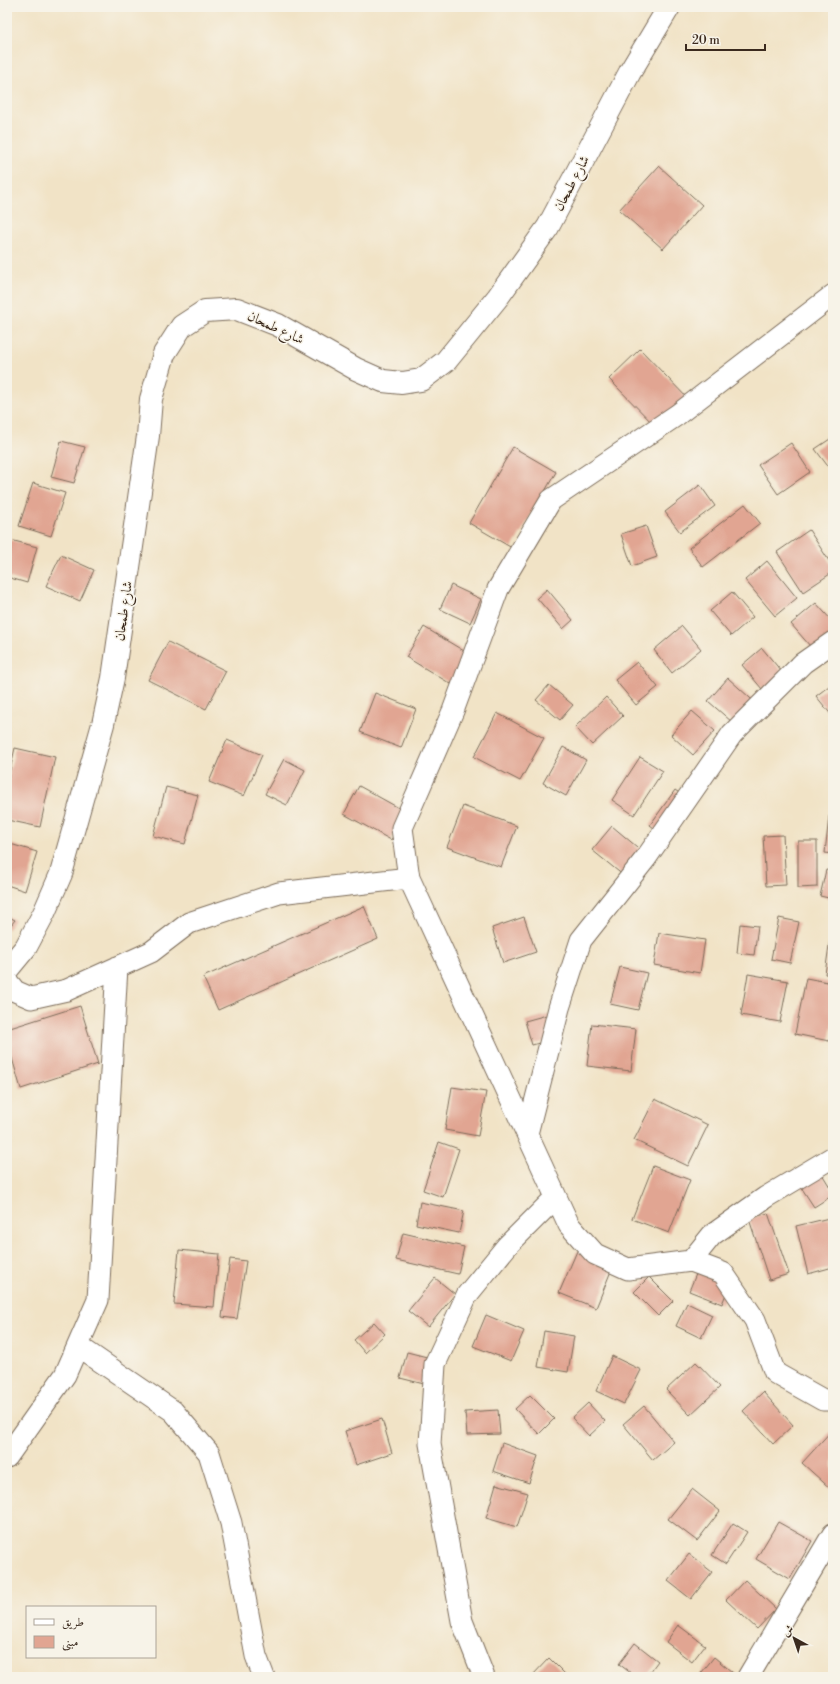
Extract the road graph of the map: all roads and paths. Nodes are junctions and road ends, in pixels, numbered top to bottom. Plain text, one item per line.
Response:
1 (669, 7) edge
2 (833, 296) edge
3 (833, 642) edge
4 (409, 878) junction
5 (117, 967) junction
6 (7, 970) edge
7 (7, 981) edge
8 (527, 1134) junction
9 (833, 1157) edge
10 (556, 1197) junction
11 (690, 1261) junction
12 (78, 1346) junction
13 (833, 1400) edge
14 (7, 1457) edge
15 (833, 1534) edge
16 (264, 1677) edge
17 (484, 1677) edge
18 (748, 1677) edge

1 - 6 street, شارع طمحان
2 - 4 street
3 - 8 street
4 - 5 street
4 - 8 street
5 - 7 street
5 - 12 street
8 - 10 street
9 - 11 street
10 - 11 street
10 - 17 street
11 - 13 street
12 - 14 street
12 - 16 street
15 - 18 street

